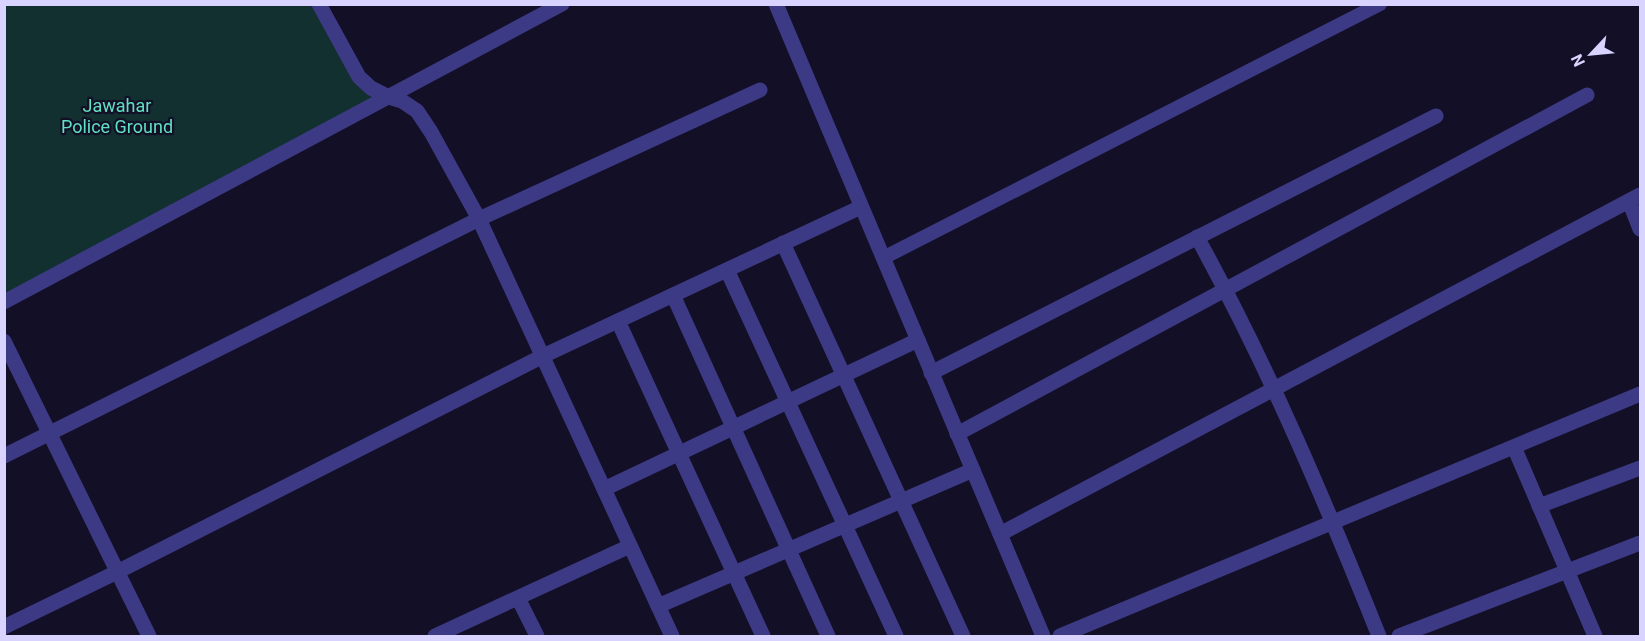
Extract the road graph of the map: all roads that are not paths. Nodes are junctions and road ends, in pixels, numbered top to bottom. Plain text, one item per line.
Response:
1 (319, 4) edge
2 (562, 4) edge
3 (776, 4) edge
4 (1380, 4) edge
5 (760, 90) dead end
6 (1587, 95) dead end
7 (389, 96) junction
8 (1436, 116) dead end
9 (1635, 198) edge
10 (861, 207) junction
11 (479, 219) junction
12 (1641, 229) edge
13 (1197, 237) junction
14 (783, 243) junction
15 (883, 258) junction
16 (727, 270) junction
17 (1226, 289) junction
18 (673, 295) junction
19 (4, 302) edge
20 (618, 321) junction
21 (918, 340) junction
22 (4, 341) edge
23 (543, 356) junction
24 (931, 373) junction
25 (844, 376) junction
26 (1274, 390) junction
27 (1641, 394) edge
28 (788, 402) junction
29 (733, 428) junction
30 (50, 434) junction
31 (957, 434) junction
32 (1514, 447) junction
33 (679, 454) junction
34 (4, 456) edge
35 (1641, 468) edge
36 (973, 470) junction
37 (604, 489) junction
38 (901, 501) junction
39 (1539, 506) junction
40 (1333, 522) junction
41 (845, 526) junction
42 (1000, 534) junction
43 (1641, 543) edge
44 (630, 546) junction
45 (788, 550) junction
46 (1567, 571) junction
47 (117, 572) junction
48 (734, 573) junction
49 (518, 598) junction
50 (658, 606) junction
51 (4, 627) edge
52 (148, 636) edge
53 (435, 636) edge
54 (537, 636) edge
55 (672, 636) edge
56 (763, 636) edge
57 (828, 636) edge
58 (896, 636) edge
59 (963, 636) edge
60 (1043, 636) edge
61 (1060, 636) edge
62 (1379, 636) edge
63 (1399, 636) edge
64 (1595, 636) edge

1 - 7 street
2 - 7 street
3 - 10 street
4 - 15 lane
5 - 11 street
6 - 17 street
7 - 11 street
7 - 19 street
8 - 13 street
9 - 12 street
9 - 26 street
10 - 14 street
10 - 15 street
11 - 23 street
11 - 30 street
13 - 17 street
13 - 24 street
14 - 16 street
14 - 25 street
15 - 21 street
16 - 18 street
16 - 28 street
17 - 26 street
17 - 31 street
18 - 20 street
18 - 29 street
20 - 23 street
20 - 33 street
21 - 24 street
21 - 25 street
22 - 30 street
23 - 37 street
23 - 47 street
24 - 31 street
25 - 28 street
25 - 38 street
26 - 40 street
26 - 42 street
27 - 32 street
28 - 29 street
28 - 41 street
29 - 33 street
29 - 45 street
30 - 34 street
30 - 47 street
31 - 36 street
32 - 39 street
32 - 40 street
33 - 37 street
33 - 48 street
35 - 39 street
36 - 38 street
36 - 42 street
37 - 44 street
38 - 41 street
38 - 59 street
39 - 46 street
40 - 61 street
40 - 62 street
41 - 45 street
41 - 58 street
42 - 60 street
43 - 46 street
44 - 49 street
44 - 50 street
45 - 48 street
45 - 57 street
46 - 63 street
46 - 64 street
47 - 51 street
47 - 52 street
48 - 50 street
48 - 56 street
49 - 53 street
49 - 54 street
50 - 55 street

